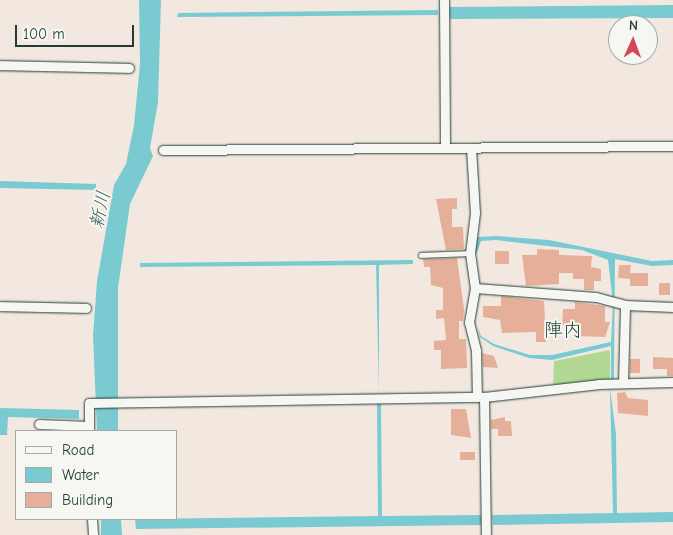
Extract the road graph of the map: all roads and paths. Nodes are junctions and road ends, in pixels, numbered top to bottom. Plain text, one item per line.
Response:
1 (444, 0) edge
2 (0, 65) edge
3 (129, 68) dead end
4 (673, 146) edge
5 (445, 148) junction
6 (471, 148) junction
7 (163, 150) dead end
8 (470, 254) junction
9 (421, 255) dead end
10 (475, 288) junction
11 (618, 303) junction
12 (0, 306) edge
13 (673, 307) edge
14 (86, 308) dead end
15 (673, 382) edge
16 (623, 383) junction
17 (481, 397) junction
18 (39, 424) dead end
19 (89, 429) edge
20 (92, 520) edge
21 (93, 535) edge
22 (486, 535) edge

1 - 5 street
2 - 3 street
4 - 6 street
5 - 6 street
5 - 7 street
6 - 8 street
8 - 9 lane
8 - 10 street
10 - 11 street
10 - 17 street
11 - 13 street
11 - 16 street
12 - 14 street
15 - 16 street
16 - 17 street
17 - 19 street
17 - 22 street
18 - 19 street
20 - 21 street

